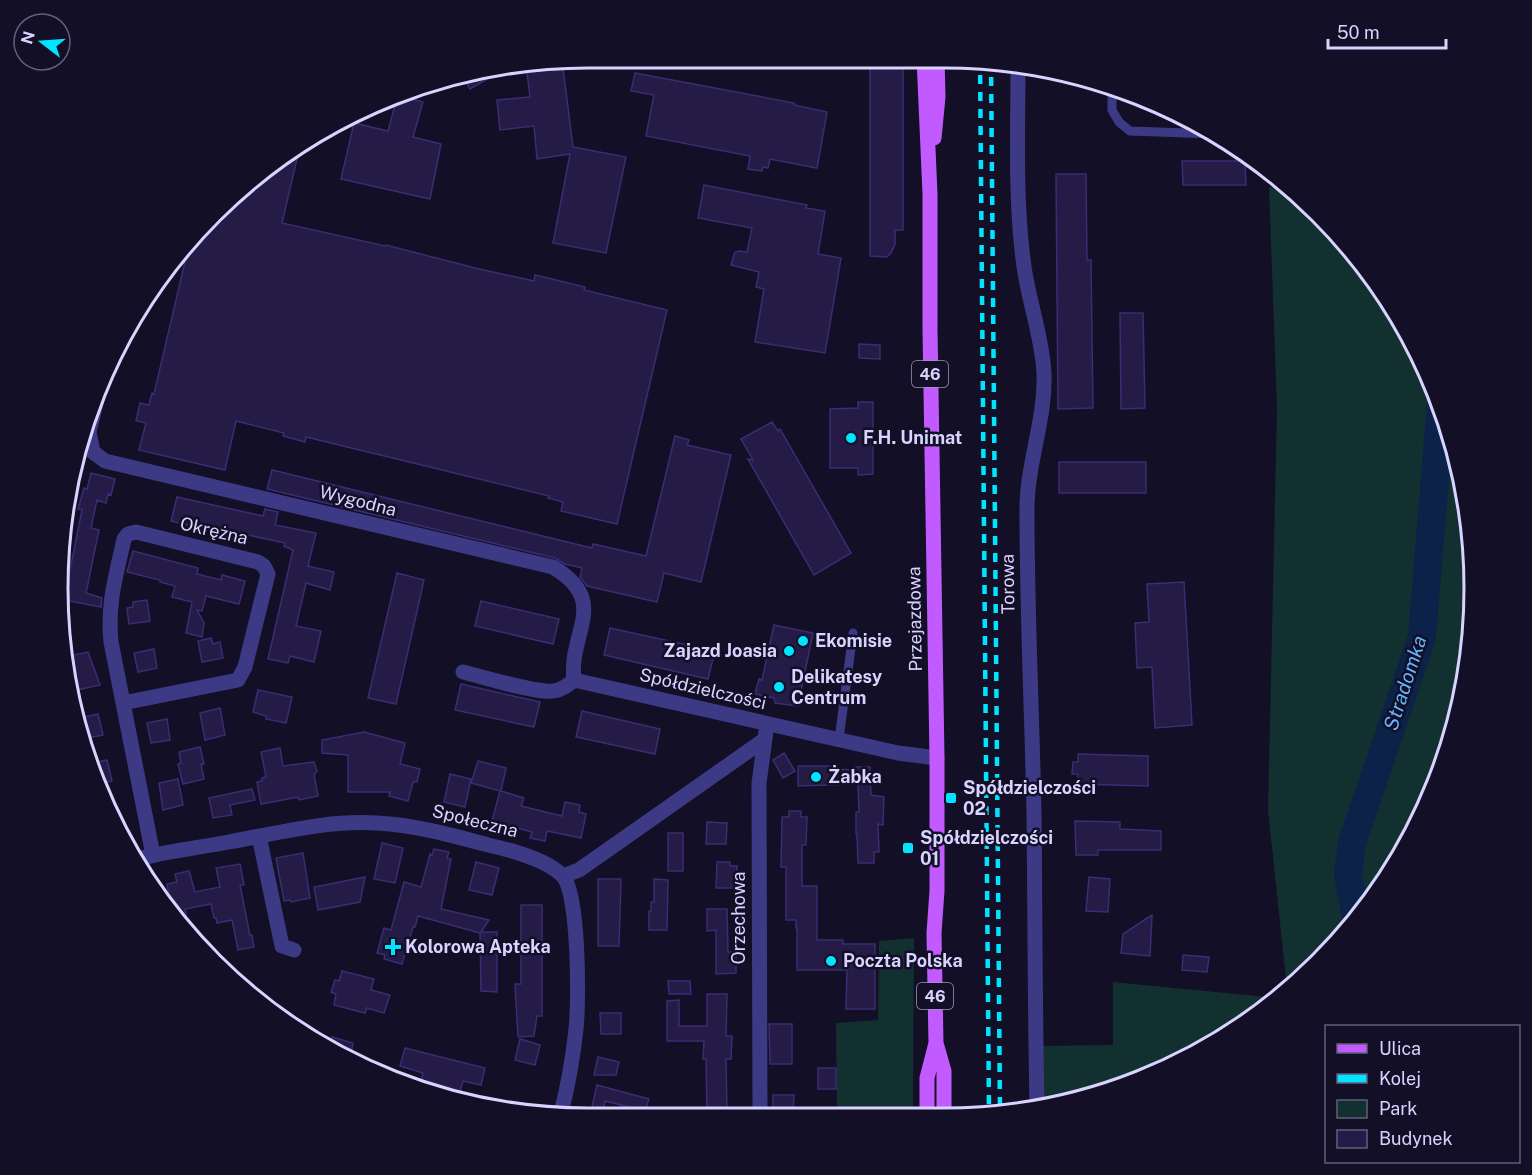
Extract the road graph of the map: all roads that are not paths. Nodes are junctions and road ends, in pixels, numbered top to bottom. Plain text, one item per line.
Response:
1 (924, 68) edge
2 (938, 68) edge
3 (1018, 73) edge
4 (1112, 95) edge
5 (1198, 133) edge
6 (930, 194) junction
7 (90, 437) edge
8 (853, 633) dead end
9 (463, 672) dead end
10 (574, 680) junction
11 (123, 703) junction
12 (767, 724) junction
13 (839, 739) junction
14 (764, 740) junction
15 (937, 758) junction
16 (259, 836) junction
17 (153, 855) junction
18 (143, 858) edge
19 (563, 876) junction
20 (294, 950) dead end
21 (936, 1043) junction
22 (1036, 1099) edge
23 (562, 1107) edge
24 (760, 1108) edge
25 (927, 1108) edge
26 (944, 1108) edge

1 - 6 main road, Przejazdowa / 46
2 - 6 main road, Przejazdowa / 46
3 - 22 street, Torowa
4 - 5 lane
6 - 15 main road, Przejazdowa / 46
7 - 10 street, Wygodna
8 - 13 lane
9 - 10 street
10 - 12 street, Spółdzielczości
11 - 11 street, Okrężna
11 - 17 street, Okrężna
12 - 13 street, Spółdzielczości
12 - 14 street, Orzechowa
13 - 15 street, Spółdzielczości
14 - 19 street
14 - 24 street, Orzechowa
15 - 21 main road, Przejazdowa / 46
16 - 17 street, Społeczna
16 - 19 street, Społeczna
16 - 20 street
17 - 18 street, Społeczna
19 - 23 street
21 - 25 main road, Przejazdowa / 46
21 - 26 main road, Przejazdowa / 46

